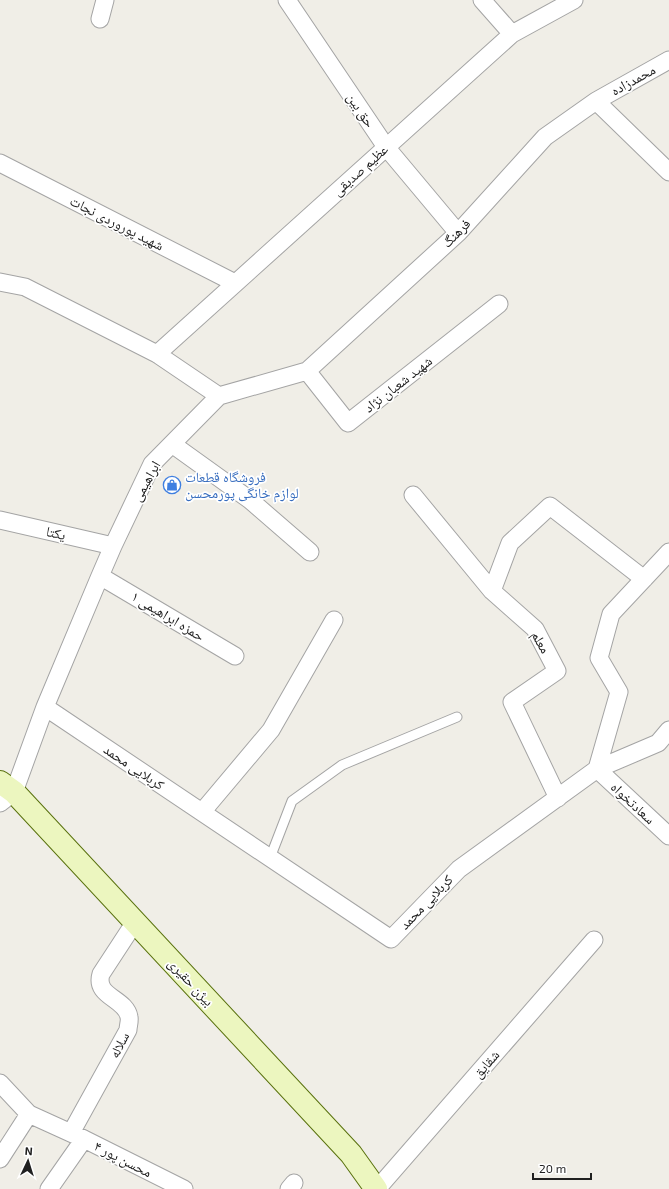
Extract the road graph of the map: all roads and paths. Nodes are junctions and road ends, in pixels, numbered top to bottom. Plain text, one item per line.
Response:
1 (105, 0) edge
2 (287, 0) edge
3 (482, 0) edge
4 (574, 0) edge
5 (100, 19) dead end
6 (512, 34) junction
7 (669, 60) edge
8 (596, 101) junction
9 (386, 147) junction
10 (0, 163) edge
11 (669, 172) edge
12 (458, 233) junction
13 (0, 282) edge
14 (235, 283) junction
15 (499, 304) dead end
16 (156, 354) junction
17 (307, 371) junction
18 (219, 396) junction
19 (172, 444) junction
20 (413, 495) dead end
21 (0, 520) edge
22 (113, 546) junction
23 (310, 552) dead end
24 (669, 552) edge
25 (100, 576) junction
26 (644, 579) junction
27 (492, 591) junction
28 (334, 620) dead end
29 (235, 656) dead end
30 (45, 707) junction
31 (457, 717) dead end
32 (669, 730) edge
33 (597, 769) junction
34 (5, 792) edge
35 (558, 798) junction
36 (202, 812) junction
37 (669, 836) edge
38 (270, 858) junction
39 (135, 922) junction
40 (594, 940) dead end
41 (0, 1083) edge
42 (29, 1114) junction
43 (78, 1136) junction
44 (0, 1159) edge
45 (49, 1189) edge
46 (184, 1189) edge
47 (376, 1189) edge

1 - 5 street
2 - 9 street, حق بین
3 - 6 street
4 - 6 street, عظیم صدیقی
6 - 9 street, عظیم صدیقی
7 - 8 street, محمدزاده
8 - 11 street
8 - 12 street, فرهنگ
9 - 12 street, حق بین
9 - 14 street, عظیم صدیقی
10 - 14 street, شهید پوروردی نجات
12 - 17 street, فرهنگ
13 - 16 street
14 - 16 street, عظیم صدیقی
15 - 17 street, شهید شعبان نژاد
16 - 18 street
17 - 18 street, فرهنگ
18 - 19 street, ابراهیمی
19 - 22 street, ابراهیمی
19 - 23 street
20 - 27 street, معلم
21 - 22 street, یکتا
22 - 25 street, ابراهیمی
24 - 26 street
25 - 29 street, حمزه ابراهیمی ۱
25 - 30 street, ابراهیمی
26 - 27 street
26 - 33 street
27 - 35 street, معلم
28 - 36 street
30 - 34 street, ابراهیمی
30 - 36 street, کربلایی محمد
31 - 38 lane
32 - 33 street, کربلایی محمد
33 - 35 street, کربلایی محمد
33 - 37 street, سعادتخواه
34 - 39 main road, بیژن حقیری
35 - 38 street, کربلایی محمد
36 - 38 street, کربلایی محمد
39 - 43 street, سلاله
39 - 47 main road, بیژن حقیری
40 - 47 street, شقایق
41 - 42 street
42 - 43 street, محسن پور ۴
42 - 44 street
43 - 45 street
43 - 46 street, محسن پور ۴

